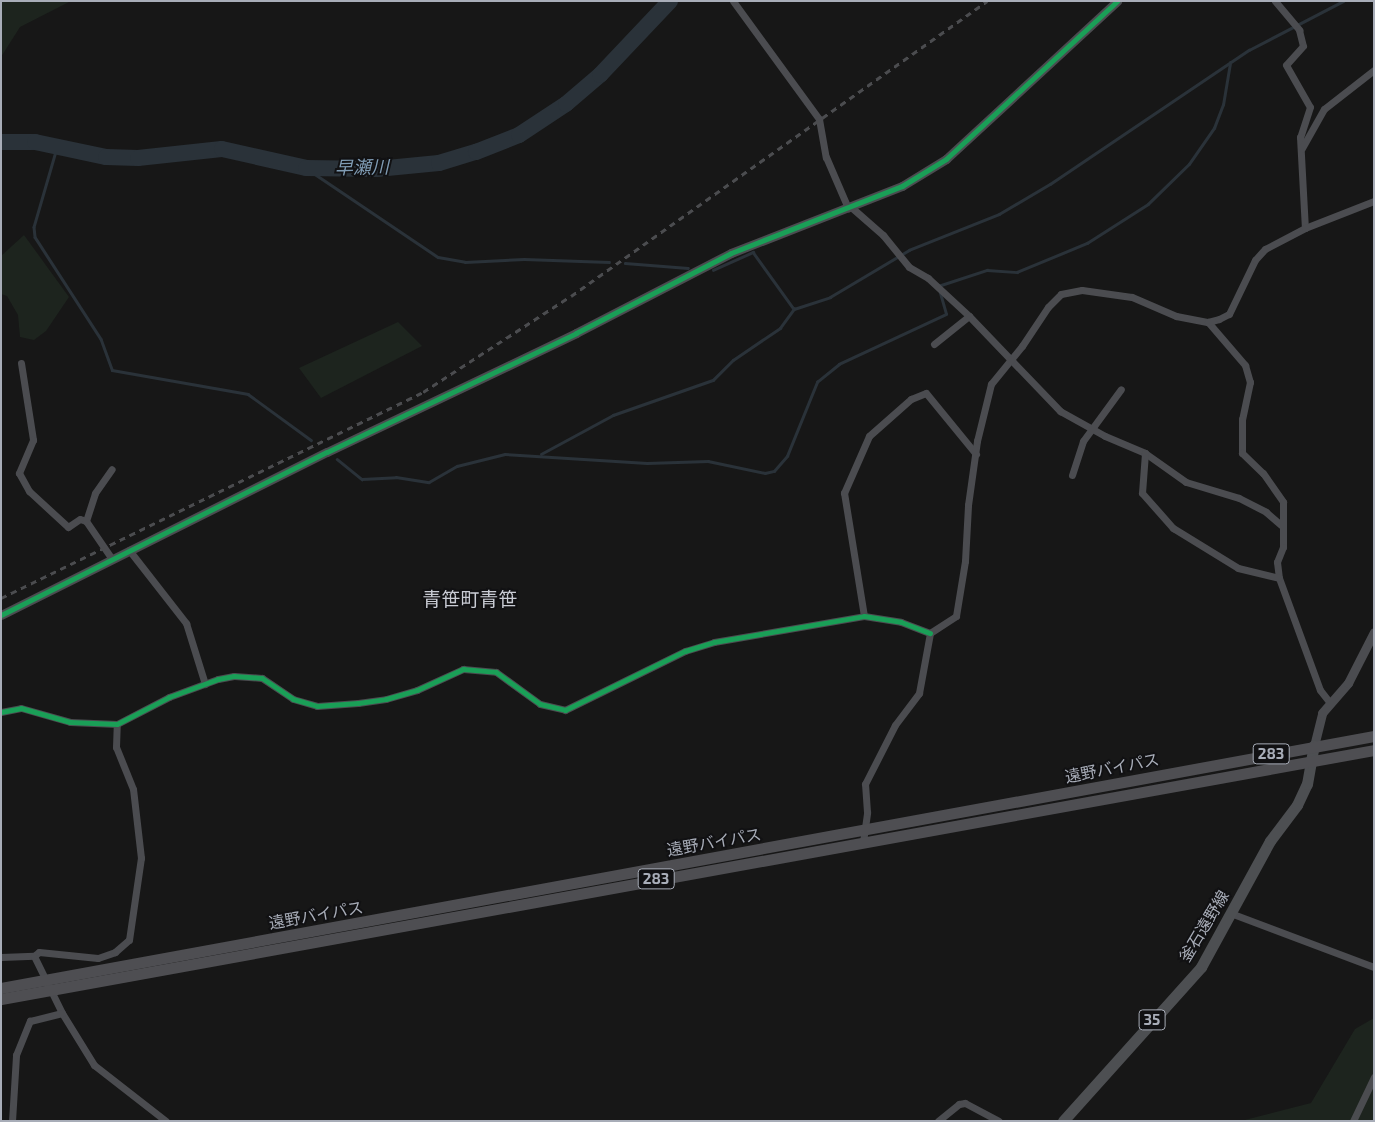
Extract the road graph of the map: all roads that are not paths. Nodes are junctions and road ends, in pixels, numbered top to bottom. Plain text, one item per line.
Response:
1 (733, 1) edge
2 (1117, 1) edge
3 (1275, 1) edge
4 (1374, 70) edge
5 (1302, 148) junction
6 (1374, 201) edge
7 (849, 208) junction
8 (1305, 228) junction
9 (969, 316) junction
10 (1208, 322) junction
11 (934, 344) dead end
12 (1012, 359) junction
13 (21, 363) dead end
14 (1121, 389) dead end
15 (1095, 429) junction
16 (1146, 453) junction
17 (976, 454) junction
18 (112, 469) dead end
19 (1072, 475) dead end
20 (86, 521) junction
21 (1281, 525) junction
22 (129, 550) junction
23 (112, 559) junction
24 (1279, 578) junction
25 (1, 615) edge
26 (864, 616) junction
27 (1374, 632) edge
28 (930, 633) junction
29 (205, 684) junction
30 (1330, 703) junction
31 (1, 712) edge
32 (118, 724) junction
33 (1374, 736) edge
34 (1314, 746) junction
35 (1374, 750) edge
36 (1312, 762) junction
37 (864, 836) junction
38 (1233, 914) junction
39 (34, 956) junction
40 (1, 957) edge
41 (1374, 967) edge
42 (49, 985) junction
43 (1, 988) edge
44 (1, 999) edge
45 (62, 1013) junction
46 (1374, 1077) edge
47 (12, 1121) edge
48 (166, 1121) edge
49 (938, 1121) edge
50 (999, 1121) edge
51 (1063, 1121) edge
52 (1352, 1121) edge

1 - 7 street
2 - 7 street
3 - 5 street
4 - 5 street
5 - 8 street
6 - 8 street
7 - 9 street
7 - 22 street
8 - 10 street
9 - 11 street
9 - 12 street
10 - 12 street
10 - 21 street
12 - 15 street
12 - 17 street
13 - 20 street
14 - 15 street
15 - 16 street
15 - 19 street
16 - 21 street
16 - 24 street
17 - 26 street
17 - 28 street
18 - 20 street
20 - 23 street
21 - 24 street
22 - 23 street
22 - 29 street
23 - 25 street
24 - 30 street
26 - 28 street
26 - 29 street
27 - 30 street
28 - 37 street
29 - 32 street
30 - 34 street
31 - 32 street
32 - 39 street
33 - 34 highway, 遠野バイパス / 283
34 - 36 main road, 釜石遠野線 / 35
34 - 37 highway, 遠野バイパス / 283
35 - 36 highway, 遠野バイパス / 283
36 - 37 highway, 遠野バイパス / 283
36 - 38 main road, 釜石遠野線 / 35
37 - 42 highway, 遠野バイパス / 283
38 - 41 street
38 - 51 main road, 釜石遠野線 / 35
39 - 40 street
39 - 42 street
42 - 43 highway, 遠野バイパス / 283
42 - 44 highway, 遠野バイパス / 283
42 - 45 street
45 - 47 street
45 - 48 street
46 - 52 street
49 - 50 street

